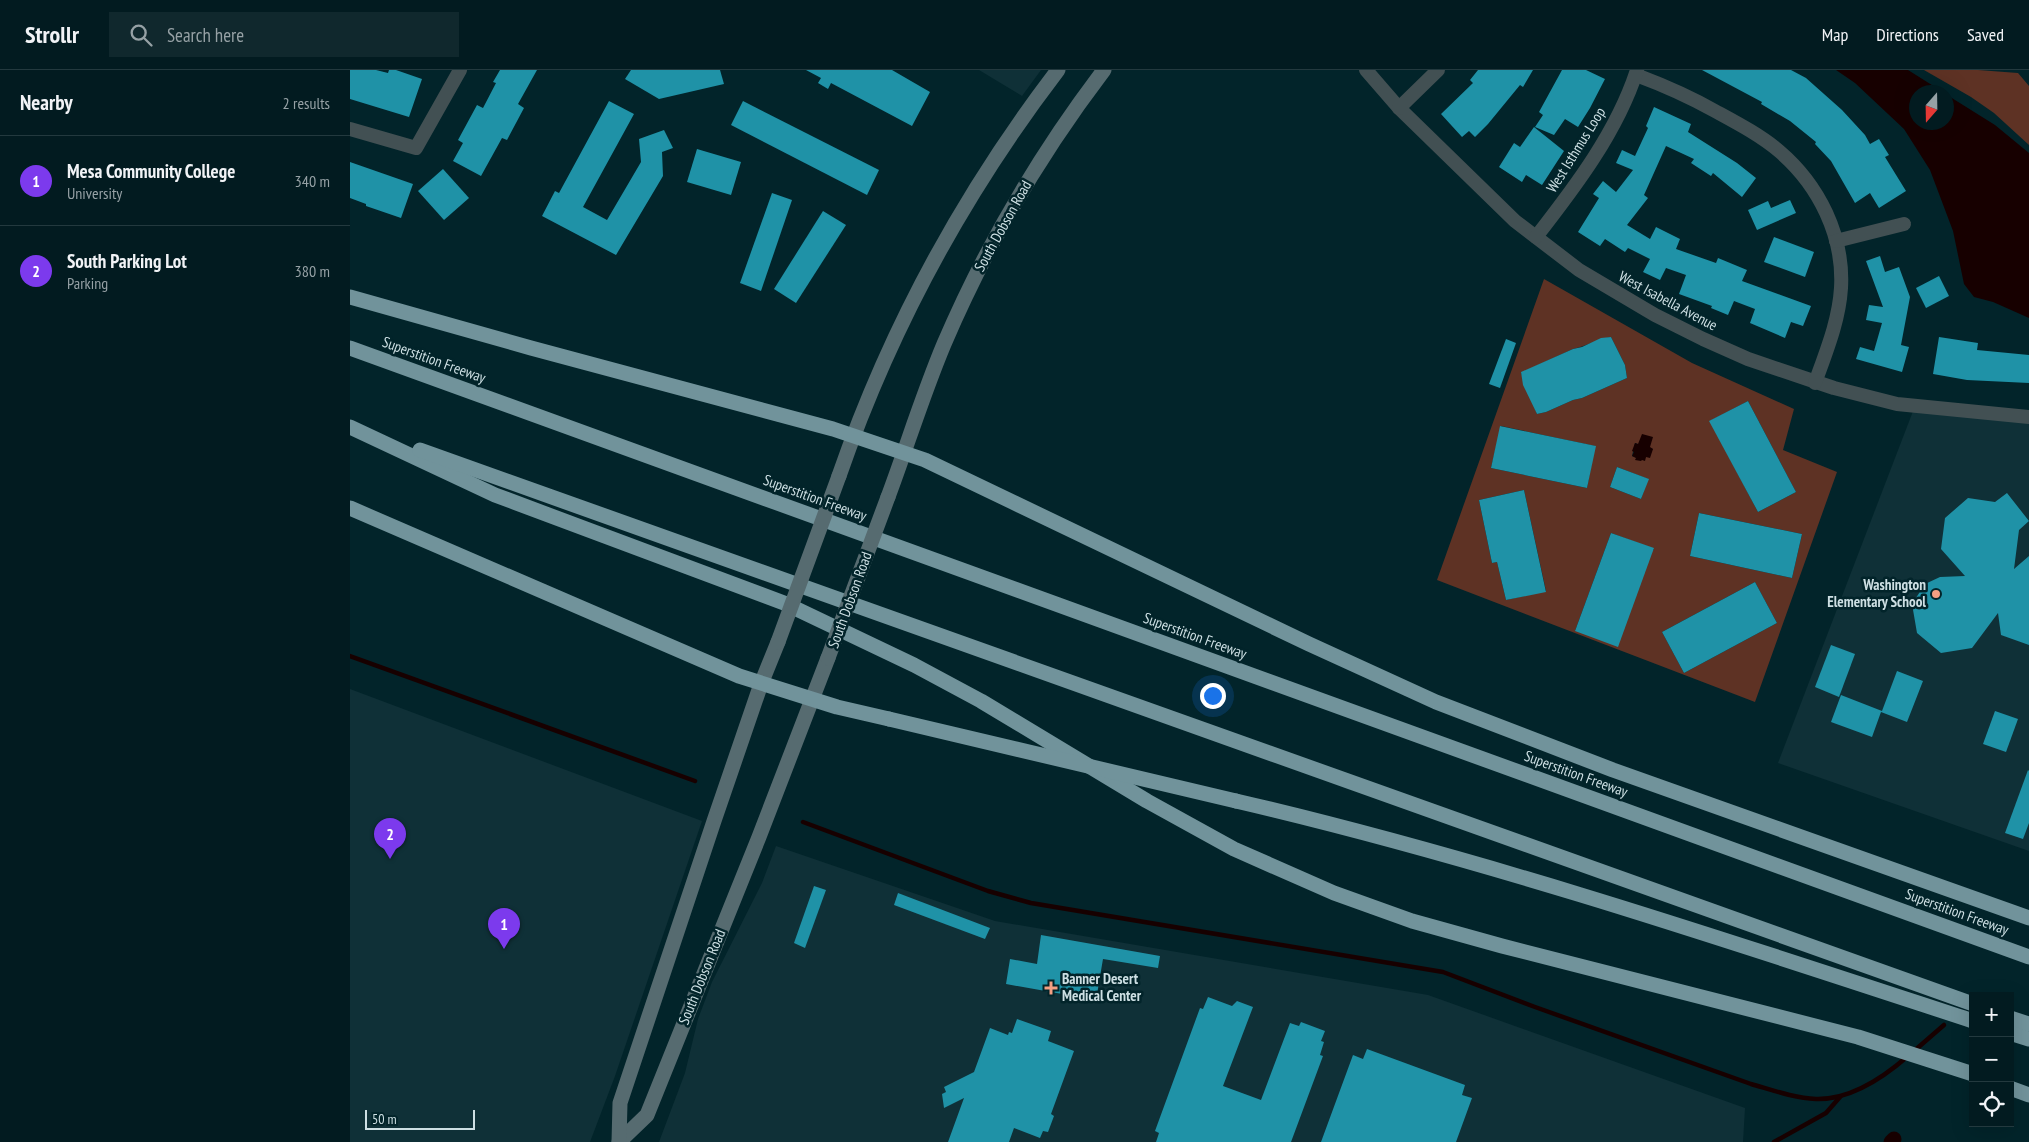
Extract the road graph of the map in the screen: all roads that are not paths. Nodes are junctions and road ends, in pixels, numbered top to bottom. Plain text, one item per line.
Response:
1 (460, 70) edge
2 (1058, 70) edge
3 (1104, 70) edge
4 (1366, 70) edge
5 (1438, 70) edge
6 (1637, 72) edge
7 (1399, 108) junction
8 (350, 129) edge
9 (1904, 224) dead end
10 (1536, 237) junction
11 (1836, 241) junction
12 (350, 297) edge
13 (350, 348) edge
14 (1815, 383) junction
15 (2029, 417) edge
16 (350, 426) edge
17 (853, 435) junction
18 (904, 453) junction
19 (350, 508) edge
20 (761, 684) junction
21 (812, 700) junction
22 (2029, 918) edge
23 (1941, 924) junction
24 (2029, 951) edge
25 (2029, 957) edge
26 (1969, 1003) edge
27 (2014, 1019) edge
28 (1969, 1020) edge
29 (2029, 1024) edge
30 (2014, 1034) edge
31 (2029, 1039) edge
32 (1967, 1072) edge
33 (2014, 1089) edge
34 (2029, 1095) edge
35 (619, 1142) edge

1 - 8 street
2 - 17 main road, South Dobson Road
3 - 18 main road, South Dobson Road
4 - 7 street, West Isabella Avenue
5 - 7 street
6 - 10 street, West Isthmus Loop
6 - 11 street, West Isthmus Loop
7 - 10 street, West Isabella Avenue
9 - 11 street
10 - 14 street, West Isabella Avenue
11 - 14 street, West Isthmus Loop
12 - 17 highway
13 - 23 highway, Superstition Freeway
14 - 15 street, West Isabella Avenue
16 - 26 highway
16 - 32 highway
17 - 18 highway
17 - 20 main road, South Dobson Road, bridge
18 - 21 main road, South Dobson Road, bridge
18 - 22 highway
19 - 20 highway
20 - 21 highway
20 - 35 main road, South Dobson Road
21 - 28 highway, bridge
21 - 35 main road, South Dobson Road
23 - 24 highway
23 - 25 highway, Superstition Freeway
27 - 29 highway
30 - 31 highway
33 - 34 highway

